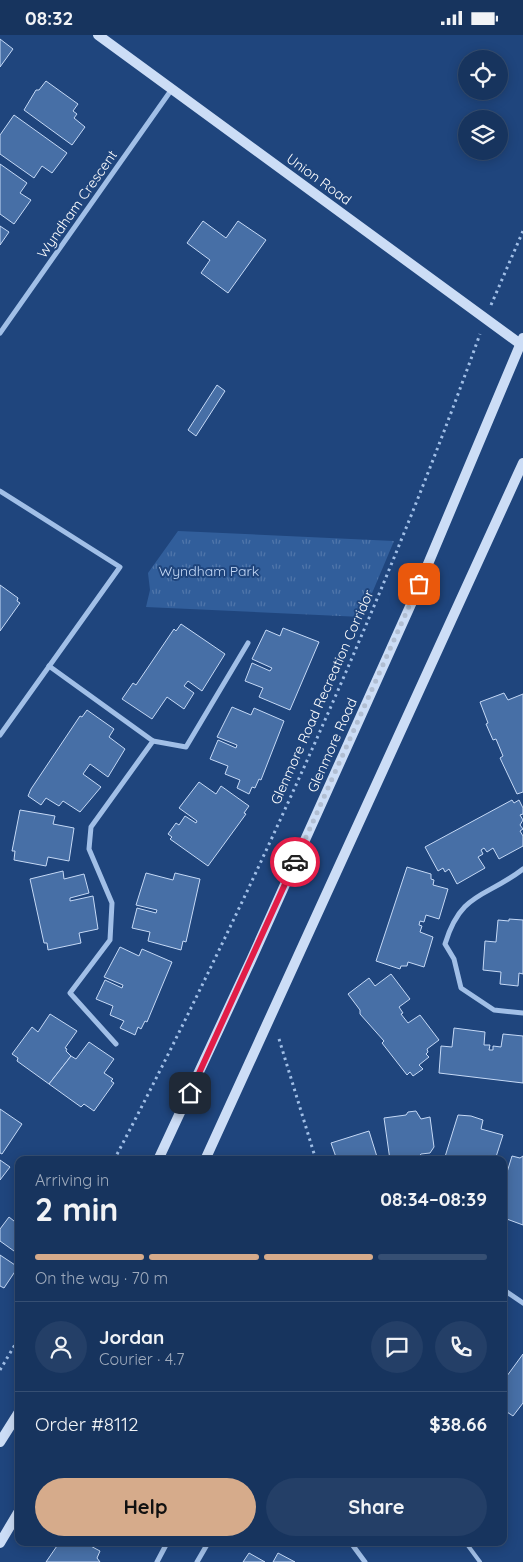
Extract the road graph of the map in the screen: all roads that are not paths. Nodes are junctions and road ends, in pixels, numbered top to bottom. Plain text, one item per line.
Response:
1 (98, 35) edge
2 (172, 88) junction
3 (0, 333) edge
4 (522, 343) edge
5 (523, 463) edge
6 (0, 491) edge
7 (248, 643) dead end
8 (49, 666) junction
9 (0, 735) edge
10 (153, 741) junction
11 (523, 869) edge
12 (523, 1013) edge
13 (116, 1044) dead end
14 (160, 1156) edge
15 (207, 1156) edge
16 (507, 1291) edge
17 (523, 1303) edge
18 (15, 1418) edge
19 (0, 1442) edge
20 (15, 1518) edge
21 (0, 1543) edge
22 (165, 1546) edge
23 (206, 1546) edge
24 (353, 1546) edge
25 (468, 1546) edge
26 (156, 1562) edge
27 (197, 1562) edge
28 (365, 1562) edge
29 (480, 1562) edge

1 - 2 main road, Union Road
2 - 3 street, Wyndham Crescent
2 - 4 main road, Union Road
4 - 14 main road, Glenmore Road
5 - 15 main road
6 - 8 street
7 - 10 street
8 - 9 street
8 - 10 street
10 - 13 street
11 - 12 street
16 - 17 street
18 - 19 main road
20 - 21 main road
22 - 26 street
23 - 27 street
24 - 28 street
25 - 29 lane

